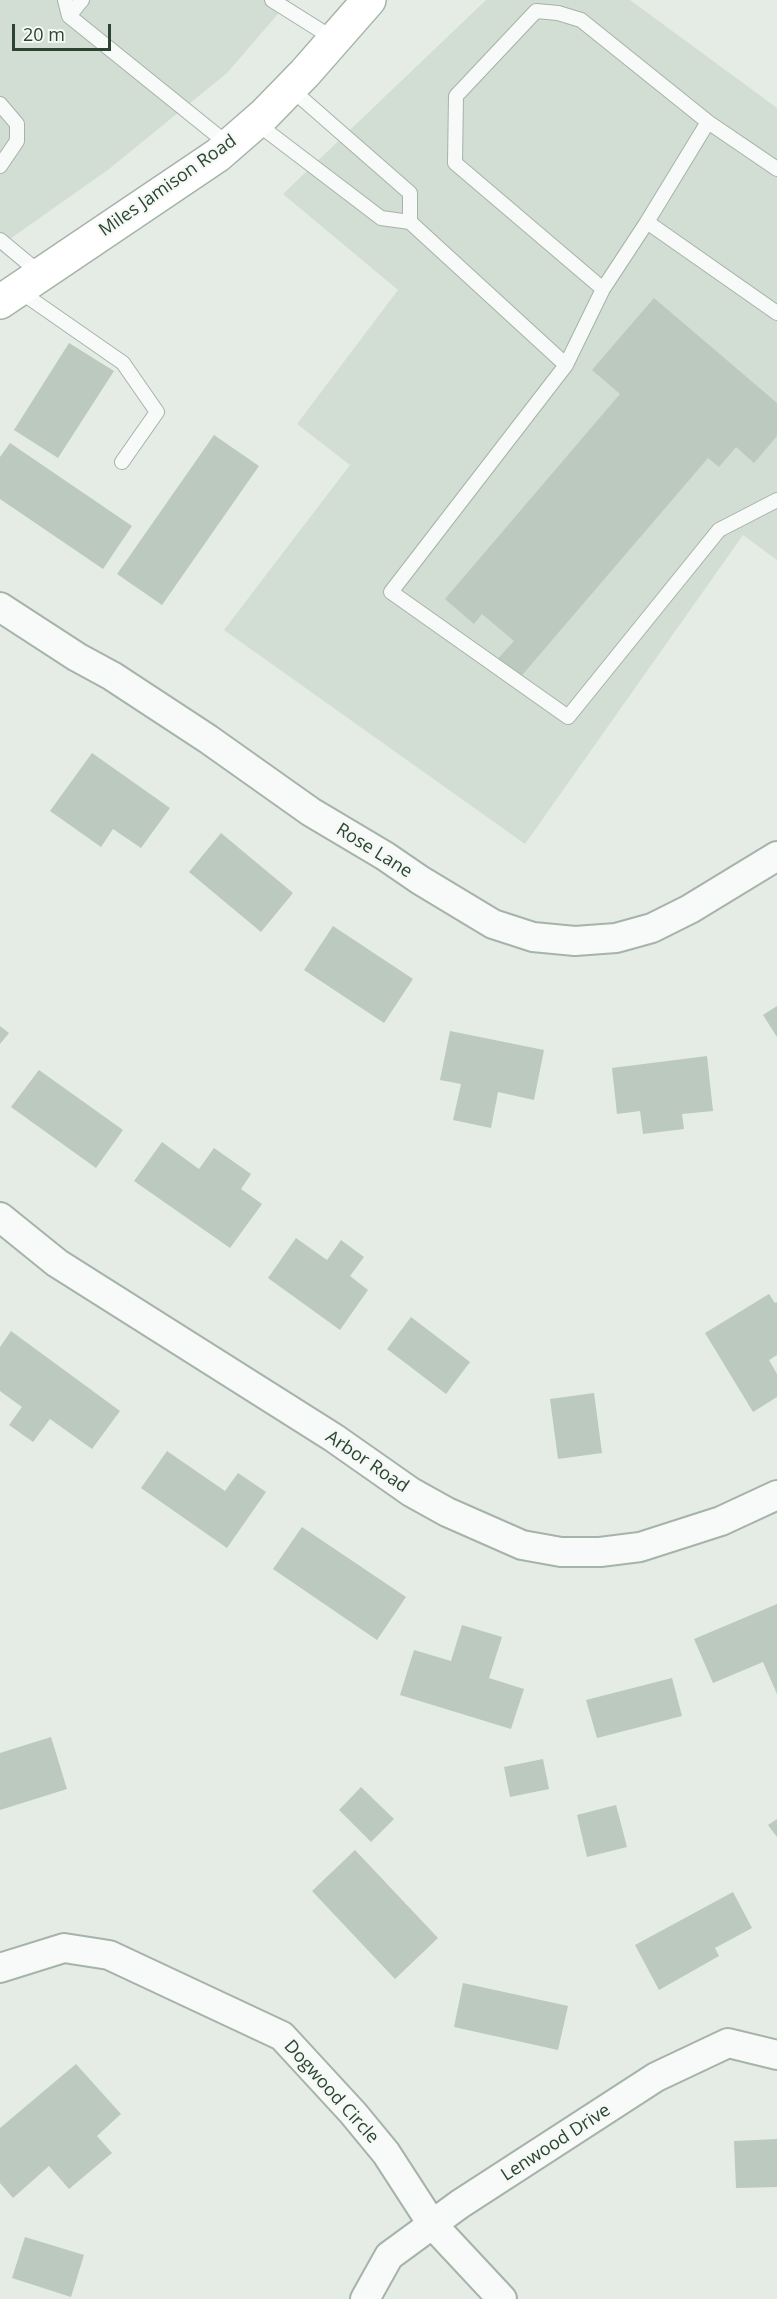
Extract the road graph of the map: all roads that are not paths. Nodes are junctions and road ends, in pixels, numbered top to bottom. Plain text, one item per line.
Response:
1 (64, 0) edge
2 (82, 0) edge
3 (272, 0) edge
4 (369, 0) edge
5 (69, 16) junction
6 (334, 40) junction
7 (290, 88) junction
8 (0, 104) edge
9 (255, 122) junction
10 (708, 122) junction
11 (230, 145) junction
12 (0, 166) edge
13 (777, 169) edge
14 (410, 222) junction
15 (647, 222) junction
16 (0, 240) edge
17 (19, 288) edge
18 (603, 289) junction
19 (777, 313) edge
20 (566, 365) junction
21 (122, 462) dead end
22 (777, 500) edge
23 (0, 607) edge
24 (777, 856) edge
25 (0, 1217) edge
26 (777, 1495) edge
27 (0, 1968) edge
28 (777, 2055) edge
29 (432, 2224) junction
30 (365, 2299) edge
31 (502, 2299) edge

1 - 5 lane
2 - 5 lane
3 - 6 lane
4 - 6 main road, Miles Jamison Road
5 - 11 lane
6 - 7 main road, Miles Jamison Road
7 - 9 main road, Miles Jamison Road
7 - 14 lane
8 - 12 lane
9 - 11 main road, Miles Jamison Road
9 - 14 lane
10 - 13 lane
10 - 15 lane
10 - 18 lane
11 - 17 main road, Miles Jamison Road
14 - 20 lane
15 - 18 lane
15 - 19 lane
16 - 17 lane
17 - 21 lane
18 - 20 lane
20 - 22 lane
23 - 24 street, Rose Lane
25 - 26 street, Arbor Road
27 - 29 street, Dogwood Circle
28 - 29 street, Lenwood Drive
29 - 30 street, Lenwood Drive
29 - 31 street, Dogwood Circle

